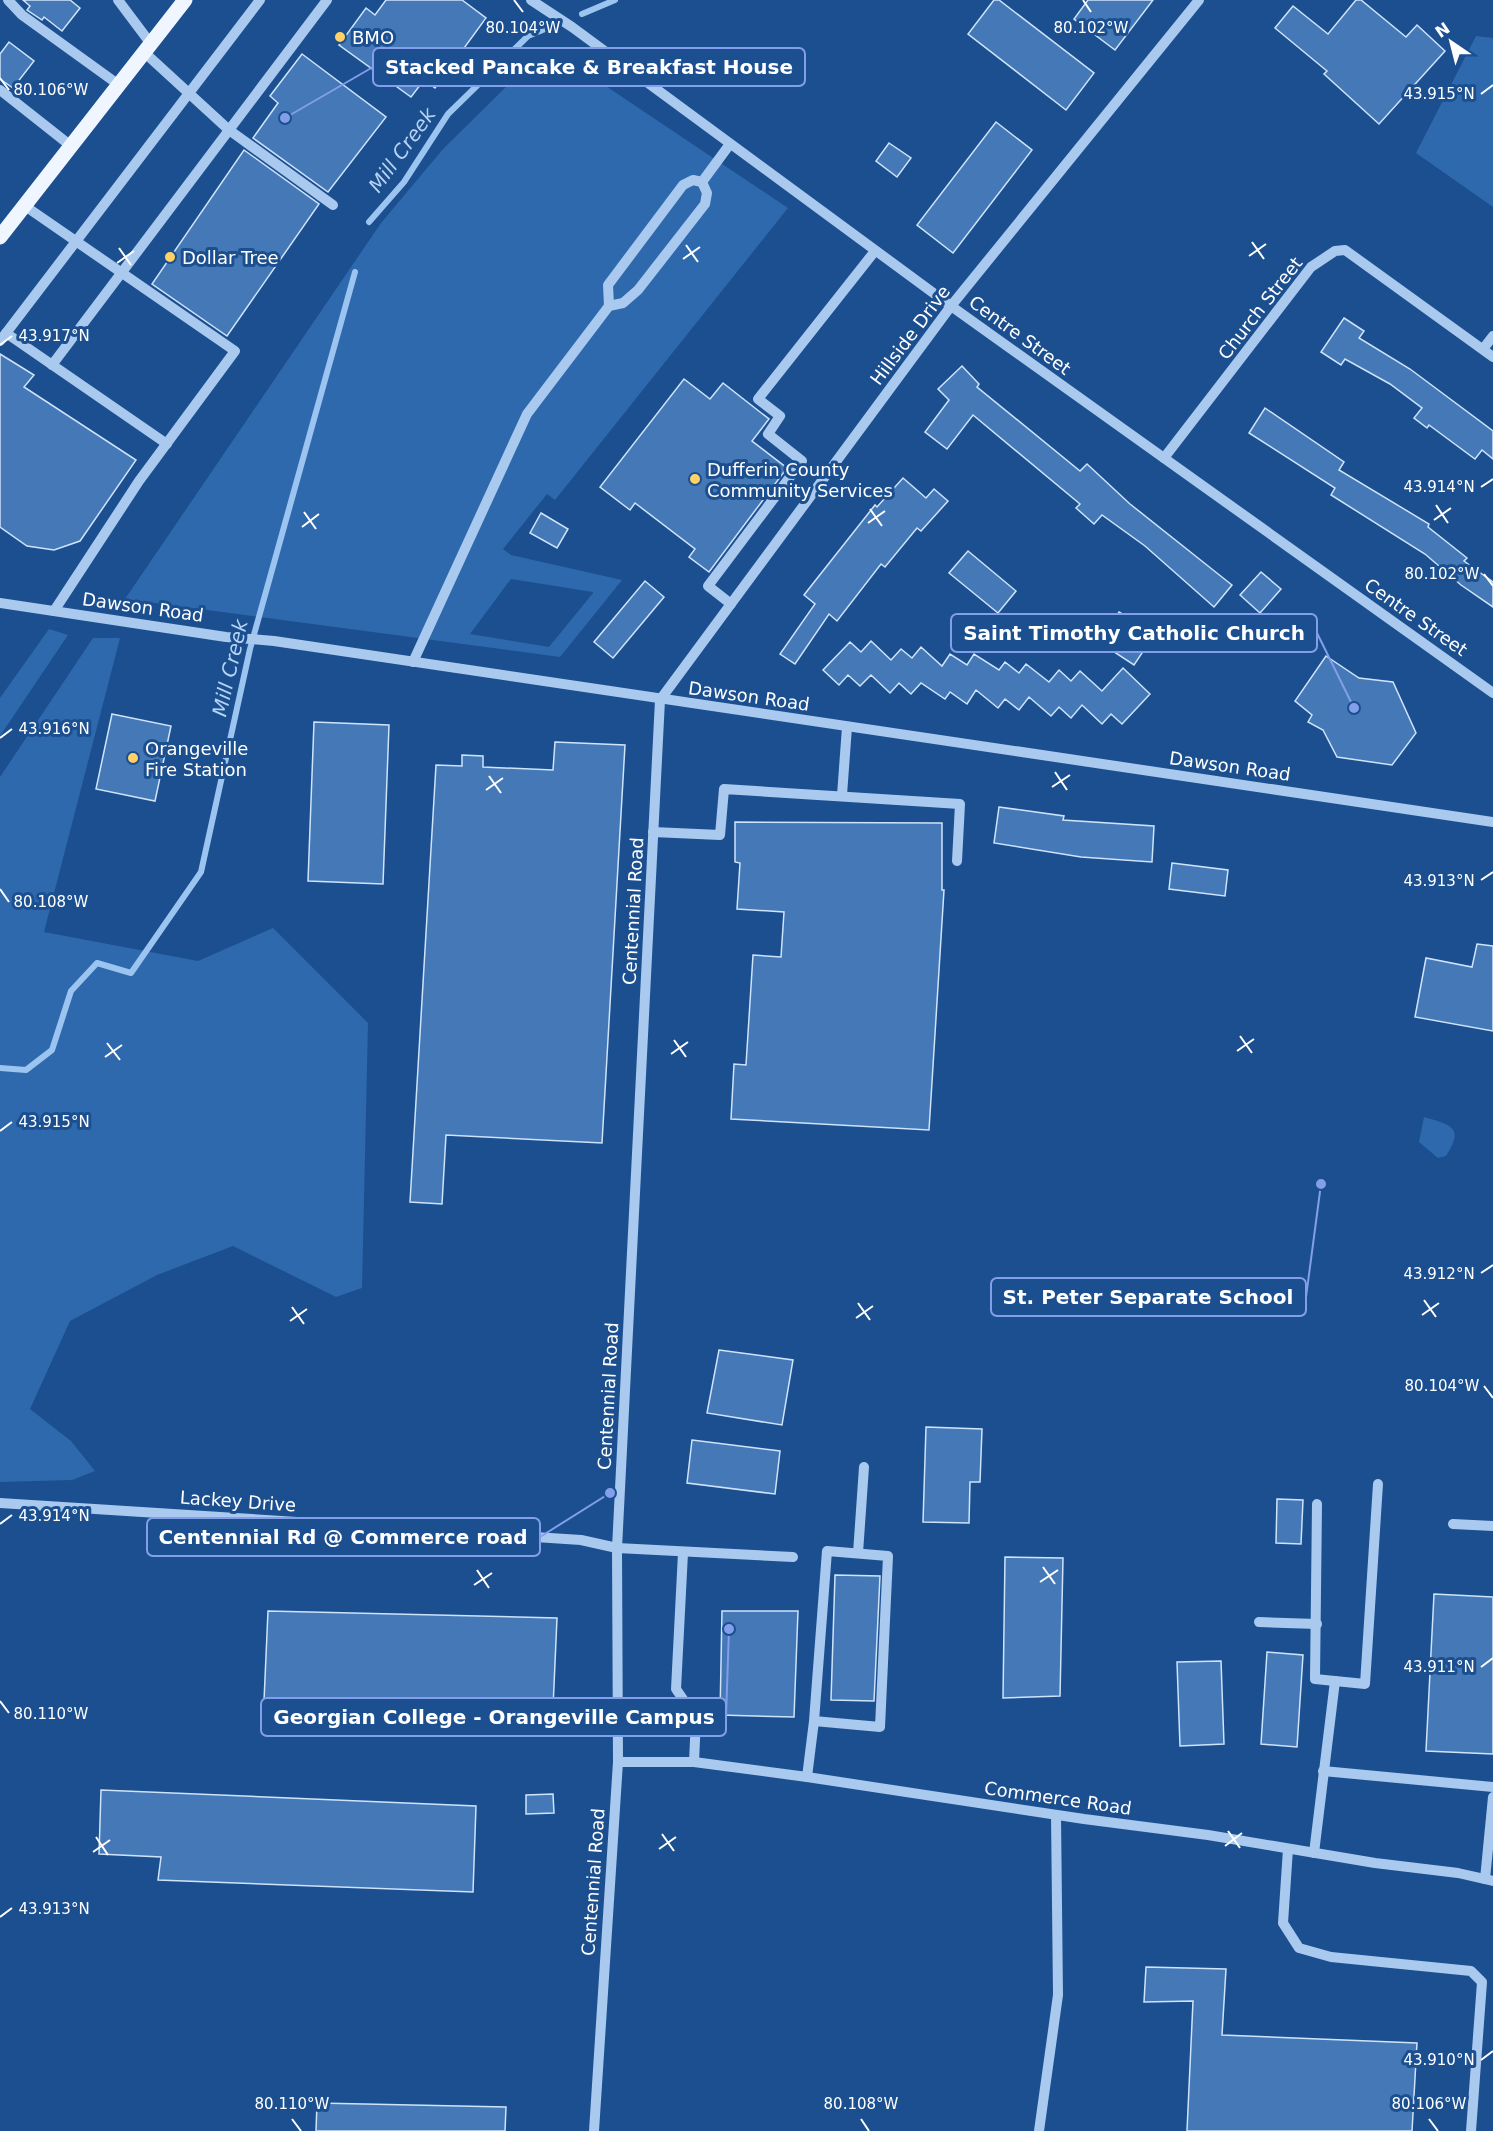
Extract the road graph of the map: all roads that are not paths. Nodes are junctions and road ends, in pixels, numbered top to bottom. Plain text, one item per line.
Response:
1 (8, 0) edge
2 (118, 0) edge
3 (185, 0) edge
4 (260, 0) edge
5 (327, 0) edge
6 (1199, 0) edge
7 (535, 1) edge
8 (148, 48) junction
9 (119, 85) junction
10 (0, 90) edge
11 (188, 92) junction
12 (230, 130) junction
13 (730, 144) junction
14 (71, 146) junction
15 (702, 182) junction
16 (333, 205) dead end
17 (25, 206) junction
18 (3, 228) edge
19 (76, 242) junction
20 (875, 250) junction
21 (121, 273) junction
22 (609, 306) junction
23 (951, 306) junction
24 (1493, 336) edge
25 (3, 337) edge
26 (1483, 349) junction
27 (1493, 357) edge
28 (52, 365) junction
29 (167, 444) junction
30 (1164, 458) junction
31 (0, 603) edge
32 (731, 604) junction
33 (54, 611) junction
34 (413, 662) junction
35 (1493, 693) edge
36 (660, 700) junction
37 (847, 727) junction
38 (842, 795) junction
39 (1493, 822) edge
40 (653, 832) junction
41 (957, 861) dead end
42 (864, 1467) dead end
43 (1378, 1484) dead end
44 (0, 1503) edge
45 (1317, 1504) dead end
46 (1453, 1524) dead end
47 (1493, 1526) edge
48 (617, 1548) junction
49 (683, 1553) junction
50 (858, 1553) junction
51 (793, 1557) dead end
52 (1259, 1622) dead end
53 (1317, 1624) junction
54 (1335, 1681) junction
55 (814, 1721) junction
56 (618, 1762) junction
57 (694, 1762) junction
58 (1323, 1771) junction
59 (807, 1777) junction
60 (1493, 1787) edge
61 (1493, 1797) edge
62 (1056, 1815) junction
63 (1288, 1849) junction
64 (1314, 1853) junction
65 (1489, 1880) edge
66 (594, 2131) edge
67 (1039, 2131) edge
68 (1471, 2131) edge

1 - 9 street
2 - 8 street
3 - 8 main road
4 - 11 street
5 - 12 street
6 - 23 street, Hillside Drive
7 - 13 street, Centre Street
8 - 9 main road
8 - 11 street
9 - 14 main road
10 - 14 street
11 - 12 street
11 - 19 street
12 - 16 street
12 - 21 street
13 - 15 street
13 - 20 street, Centre Street
14 - 17 main road
15 - 22 street
15 - 22 street
17 - 18 main road
17 - 19 street
19 - 21 street
19 - 25 street
20 - 23 street, Centre Street
20 - 32 street
21 - 28 street
21 - 29 street
22 - 34 street
23 - 30 street, Centre Street
23 - 32 street, Hillside Drive
24 - 26 street
25 - 28 street
26 - 27 street, Church Street
26 - 30 street, Church Street
28 - 29 street
29 - 33 street
30 - 35 street, Centre Street
31 - 33 street, Dawson Road
32 - 36 street, Hillside Drive
33 - 34 street, Dawson Road
34 - 36 street, Dawson Road
36 - 37 street, Dawson Road
36 - 40 street, Centennial Road
37 - 38 street
37 - 39 street, Dawson Road
38 - 40 street
38 - 41 street
40 - 48 street, Centennial Road
42 - 50 street
43 - 54 street
44 - 48 street, Lackey Drive
45 - 53 street
46 - 47 street
48 - 49 street, Lackey Drive
48 - 56 street, Centennial Road
49 - 51 street, Lackey Drive
49 - 57 street
50 - 55 street
50 - 55 street
52 - 53 street
53 - 54 street
54 - 58 street
55 - 59 street
56 - 57 street, Commerce Road
56 - 66 street, Centennial Road
57 - 59 street, Commerce Road
58 - 60 street
58 - 64 street
59 - 62 street, Commerce Road
61 - 65 street
62 - 63 street, Commerce Road
62 - 67 street
63 - 64 street, Commerce Road
63 - 68 street
64 - 65 street, Commerce Road

